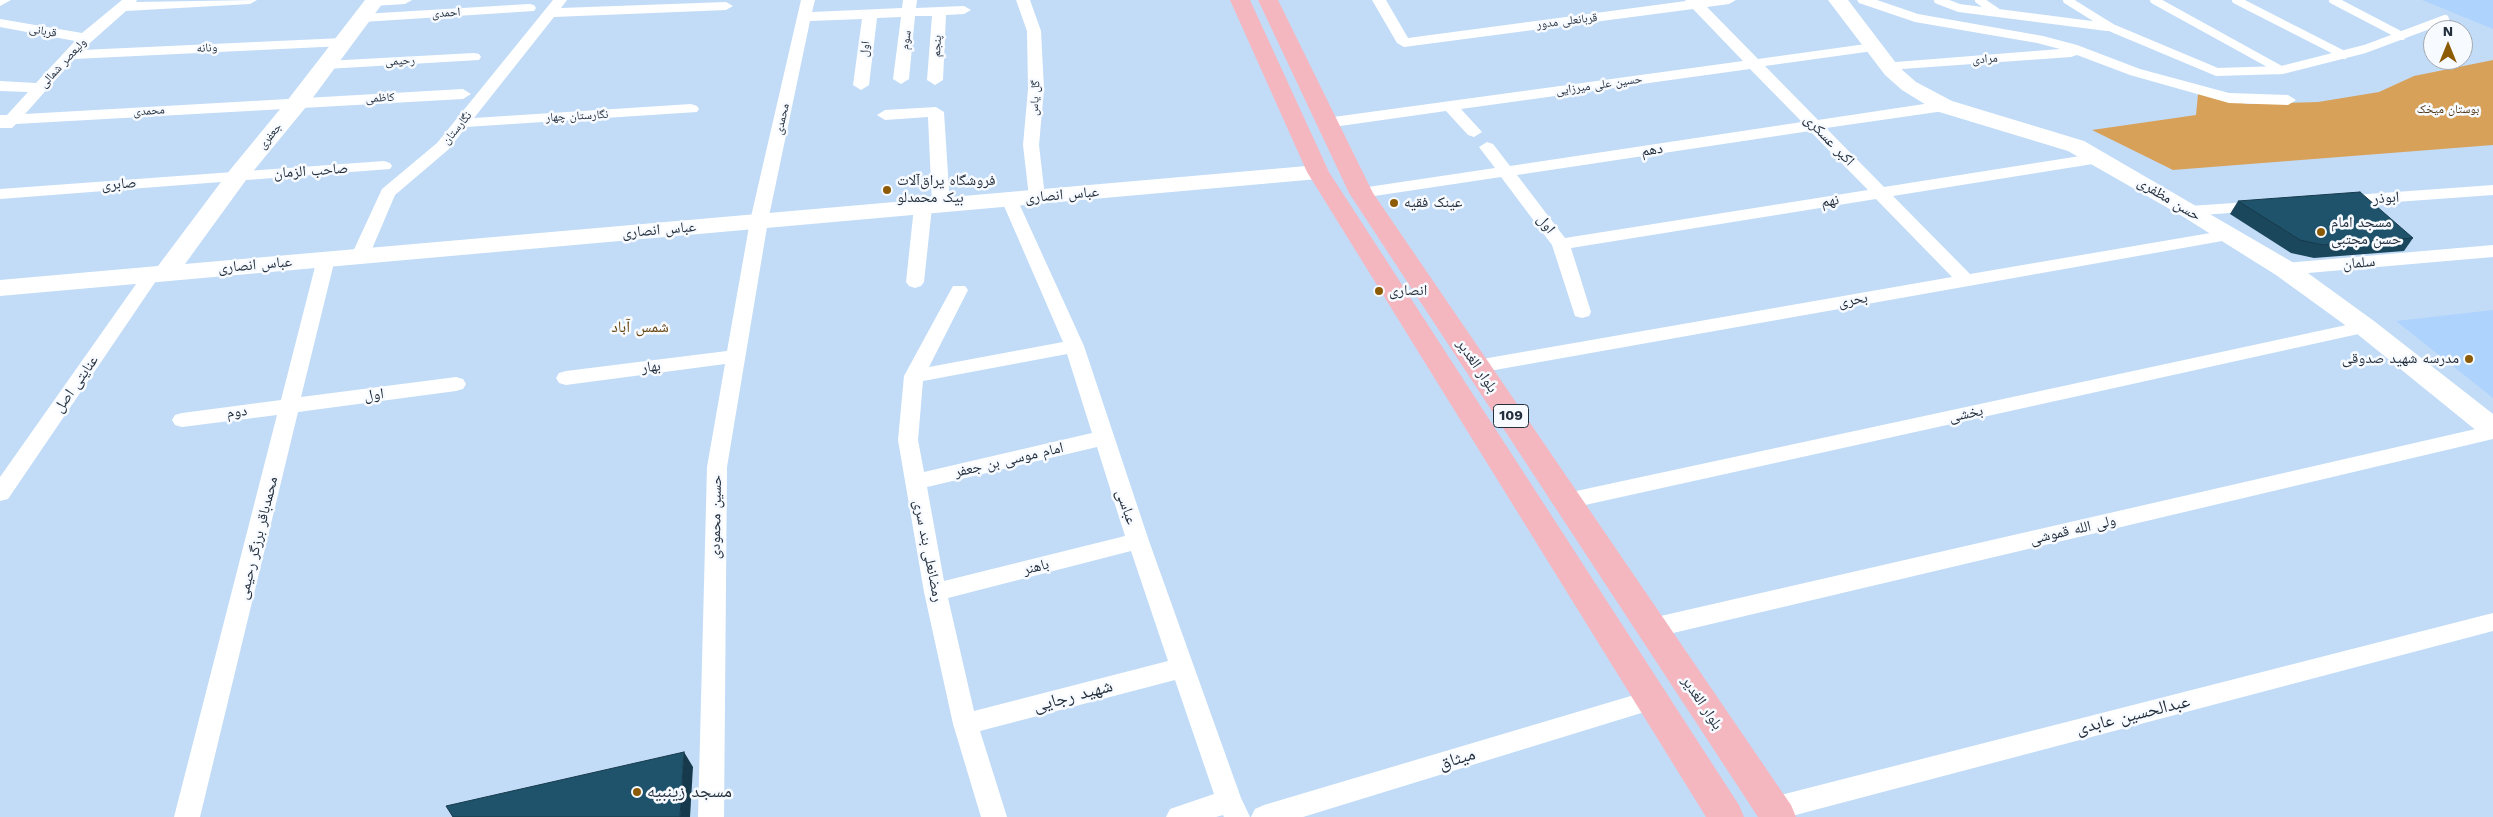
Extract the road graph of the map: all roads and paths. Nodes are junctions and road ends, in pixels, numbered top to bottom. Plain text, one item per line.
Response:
1 (4, 0) edge
2 (250, 0) edge
3 (405, 0) edge
4 (808, 0) edge
5 (1023, 0) edge
6 (1240, 0) edge
7 (1268, 0) edge
8 (1379, 0) edge
9 (1729, 0) edge
10 (1838, 0) edge
11 (1864, 0) edge
12 (1938, 0) edge
13 (1979, 0) edge
14 (2066, 0) edge
15 (2154, 0) edge
16 (2236, 0) edge
17 (2333, 0) edge
18 (0, 2) edge
19 (1695, 2) edge
20 (126, 4) edge
21 (530, 4) edge
22 (555, 6) edge
23 (726, 6) dead end
24 (910, 6) edge
25 (370, 7) edge
26 (964, 10) dead end
27 (939, 11) junction
28 (1999, 13) junction
29 (870, 14) junction
30 (805, 17) junction
31 (0, 23) edge
32 (2112, 28) junction
33 (2423, 28) edge
34 (518, 34) dead end
35 (2402, 36) junction
36 (85, 38) junction
37 (343, 42) junction
38 (1873, 47) junction
39 (2082, 52) junction
40 (70, 55) junction
41 (2344, 55) junction
42 (474, 57) dead end
43 (1754, 63) junction
44 (326, 65) junction
45 (1888, 66) junction
46 (2282, 70) junction
47 (901, 79) dead end
48 (935, 80) dead end
49 (861, 85) dead end
50 (0, 86) edge
51 (40, 88) junction
52 (463, 94) dead end
53 (2288, 100) dead end
54 (298, 102) junction
55 (1450, 106) junction
56 (1944, 106) junction
57 (691, 110) dead end
58 (886, 115) dead end
59 (6, 120) edge
60 (462, 123) junction
61 (1326, 123) junction
62 (1815, 125) junction
63 (0, 132) edge
64 (1474, 132) dead end
65 (1487, 147) dead end
66 (2099, 158) junction
67 (384, 166) dead end
68 (1318, 172) junction
69 (1505, 172) junction
70 (238, 175) junction
71 (2493, 190) edge
72 (1361, 193) junction
73 (1880, 193) junction
74 (0, 194) edge
75 (1037, 197) junction
76 (1009, 199) junction
77 (2327, 202) edge
78 (2278, 205) edge
79 (932, 206) junction
80 (2190, 211) junction
81 (759, 221) junction
82 (2228, 235) junction
83 (1561, 244) junction
84 (2493, 250) edge
85 (360, 256) junction
86 (326, 259) junction
87 (2285, 269) junction
88 (159, 274) junction
89 (1966, 281) junction
90 (915, 282) dead end
91 (0, 288) edge
92 (959, 290) dead end
93 (1582, 312) dead end
94 (2365, 327) junction
95 (1074, 346) junction
96 (736, 356) junction
97 (1478, 366) junction
98 (914, 376) junction
99 (566, 378) dead end
100 (456, 384) dead end
101 (292, 405) junction
102 (182, 420) dead end
103 (2493, 430) edge
104 (1102, 438) junction
105 (915, 482) junction
106 (0, 493) edge
107 (1567, 501) junction
108 (1138, 541) junction
109 (936, 592) junction
110 (2493, 622) edge
111 (1652, 628) junction
112 (1182, 668) junction
113 (1651, 700) junction
114 (965, 724) junction
115 (1233, 809) edge
116 (1776, 813) edge
117 (187, 817) edge
118 (710, 817) edge
119 (994, 817) edge
120 (1179, 817) edge
121 (1264, 817) edge
122 (1726, 817) edge

1 - 18 street
2 - 20 street
3 - 25 street
4 - 30 street, محمدی
5 - 75 street, گل یاس
6 - 68 main road, بلوار الغدیر / 109
7 - 61 main road, بلوار الغدیر / 109
8 - 19 street, قربانعلی مدور
9 - 19 street, قربانعلی مدور
10 - 38 street, حسن مظفری
11 - 39 street
12 - 28 lane
13 - 28 lane
14 - 32 lane
15 - 46 lane
16 - 41 lane
17 - 35 lane
19 - 43 street, اکبر عسکری
20 - 36 street, ولیعصر شمالی
21 - 25 street, احمدی
21 - 34 street
22 - 23 street
22 - 60 street, نگارستان
24 - 27 street
24 - 29 street
24 - 47 street, سوم
25 - 37 street, جعفری
26 - 27 street
27 - 48 street, پنجم
28 - 32 lane
29 - 30 street
29 - 49 street, اول
30 - 81 street, محمدی
31 - 36 street, قربانی
32 - 46 lane
33 - 35 lane
35 - 41 lane
36 - 40 street, ولیعصر شمالی
37 - 40 street, ونانه
37 - 44 street, جعفری
38 - 43 street, حسین علی میرزایی
38 - 45 street, حسن مظفری
39 - 45 street, مرادی
39 - 53 street
40 - 51 street, ولیعصر شمالی
41 - 46 lane
42 - 44 street, رحیمی
43 - 55 street, حسین علی میرزایی
43 - 62 street, اکبر عسکری
44 - 54 street, جعفری
45 - 56 street, حسن مظفری
50 - 51 street
51 - 59 street, ولیعصر شمالی
52 - 54 street, کاظمی
54 - 59 street, محمدی
54 - 70 street, جعفری
55 - 61 street, حسین علی میرزایی
55 - 64 street
56 - 62 street, دهم
56 - 66 street, حسن مظفری
57 - 60 street, نگارستان چهار
58 - 79 street
59 - 63 street, ولیعصر شمالی
60 - 85 street, نگارستان
61 - 72 main road, بلوار الغدیر / 109
62 - 69 street, دهم
62 - 73 street, اکبر عسکری
65 - 69 street, اول
66 - 73 street, نهم
66 - 80 street, حسن مظفری
67 - 70 street, صاحب الزمان
68 - 75 street, عباس انصاری
68 - 113 main road, بلوار الغدیر / 109
69 - 72 street, دهم
69 - 83 street, اول
70 - 74 street, صابری
70 - 88 street, جعفری
71 - 77 street, ابوذر
72 - 97 main road, بلوار الغدیر / 109
73 - 83 street, نهم
73 - 89 street, اکبر عسکری
75 - 76 street, عباس انصاری
76 - 79 street, عباس انصاری
76 - 95 street, عباسی
78 - 80 street
79 - 81 street, عباس انصاری
79 - 90 street
80 - 82 street, حسن مظفری
81 - 85 street, عباس انصاری
81 - 96 street, حسین محمودی
82 - 87 street, حسن مظفری
82 - 89 street, بحری
83 - 93 street, اول
84 - 87 street, سلمان
85 - 86 street, عباس انصاری
86 - 88 street, عباس انصاری
86 - 101 street, محمدباقر برزگر رحیمی
87 - 94 street, حسن مظفری
88 - 91 street, عباس انصاری
88 - 106 street, عنایتی اصل
89 - 97 street, بحری
92 - 98 street, رمضانعلی بند سری
94 - 103 street, حسن مظفری
94 - 107 street, بخشی
95 - 98 street
95 - 104 street, عباسی
96 - 99 street, بهار
96 - 118 street, حسین محمودی
97 - 107 main road, بلوار الغدیر / 109
98 - 105 street, رمضانعلی بند سری
100 - 101 street, اول
101 - 102 street, دوم
101 - 117 street, محمدباقر برزگر رحیمی
103 - 111 street, ولی الله قموشی
104 - 105 street, امام موسی بن جعفر
104 - 108 street, عباسی
105 - 109 street, رمضانعلی بند سری
107 - 111 main road, بلوار الغدیر / 109
108 - 109 street, باهنر
108 - 112 street, عباسی
109 - 114 street, رمضانعلی بند سری
110 - 116 street, عبدالحسین عابدی
111 - 116 main road, بلوار الغدیر / 109
112 - 114 street, شهید رجایی
112 - 115 street, عباسی
113 - 121 street, میثاق
113 - 122 main road, بلوار الغدیر / 109
114 - 119 street, رمضانعلی بند سری
115 - 120 street

